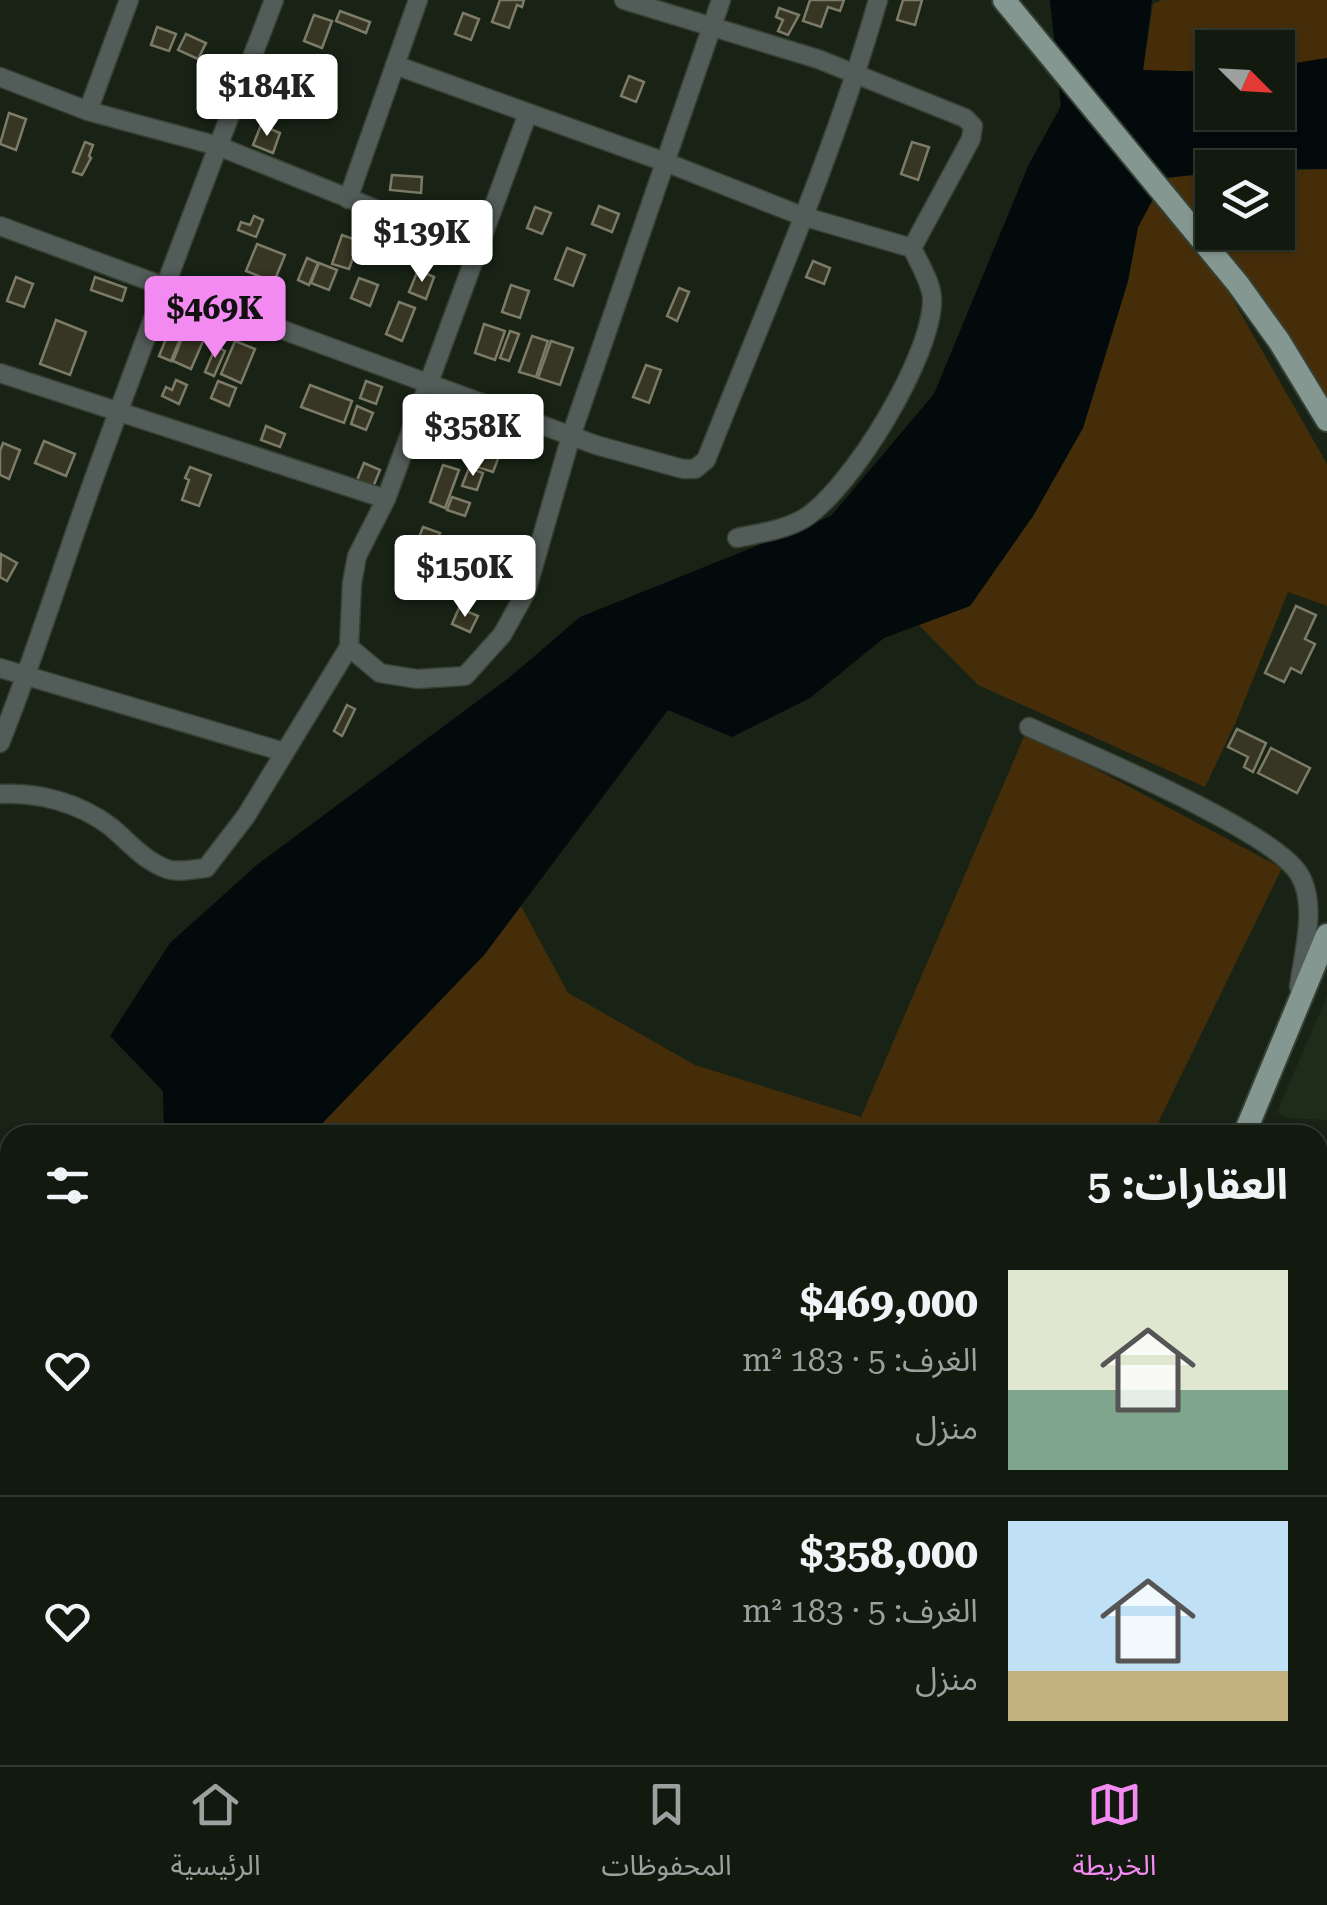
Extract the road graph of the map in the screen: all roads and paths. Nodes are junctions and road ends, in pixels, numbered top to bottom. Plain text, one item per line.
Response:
1 (129, 0) edge
2 (274, 0) edge
3 (418, 0) edge
4 (624, 0) edge
5 (721, 0) edge
6 (878, 0) edge
7 (1004, 0) edge
8 (711, 30) junction
9 (395, 65) junction
10 (856, 76) junction
11 (0, 78) edge
12 (88, 111) junction
13 (528, 112) junction
14 (218, 146) junction
15 (665, 162) junction
16 (348, 198) junction
17 (802, 216) junction
18 (0, 226) edge
19 (912, 248) junction
20 (478, 250) junction
21 (165, 286) junction
22 (0, 373) edge
23 (430, 383) junction
24 (118, 412) junction
25 (1327, 420) edge
26 (571, 436) junction
27 (386, 499) junction
28 (737, 538) dead end
29 (349, 647) junction
30 (0, 668) edge
31 (27, 678) junction
32 (1029, 727) dead end
33 (0, 743) edge
34 (284, 752) junction
35 (0, 794) edge
36 (1327, 935) edge
37 (1297, 1010) junction
38 (1248, 1125) edge

1 - 12 street
2 - 14 street
3 - 9 street
4 - 8 street
5 - 8 street
6 - 10 street
7 - 25 main road
8 - 10 street
8 - 15 street
9 - 13 street
9 - 16 street
10 - 17 street
10 - 19 street
11 - 12 street
12 - 14 street
13 - 15 street
13 - 20 street
14 - 16 street
14 - 21 street
15 - 17 street
15 - 26 street
16 - 20 street
17 - 19 street
17 - 26 street
18 - 21 street
19 - 28 street
20 - 23 street
21 - 23 street
21 - 24 street
22 - 24 street
23 - 26 street
23 - 27 street
24 - 27 street
24 - 31 street
26 - 29 street
27 - 29 street
29 - 34 street
30 - 31 street
31 - 33 street
31 - 34 street
32 - 37 street
34 - 35 street
36 - 37 main road
37 - 38 main road

